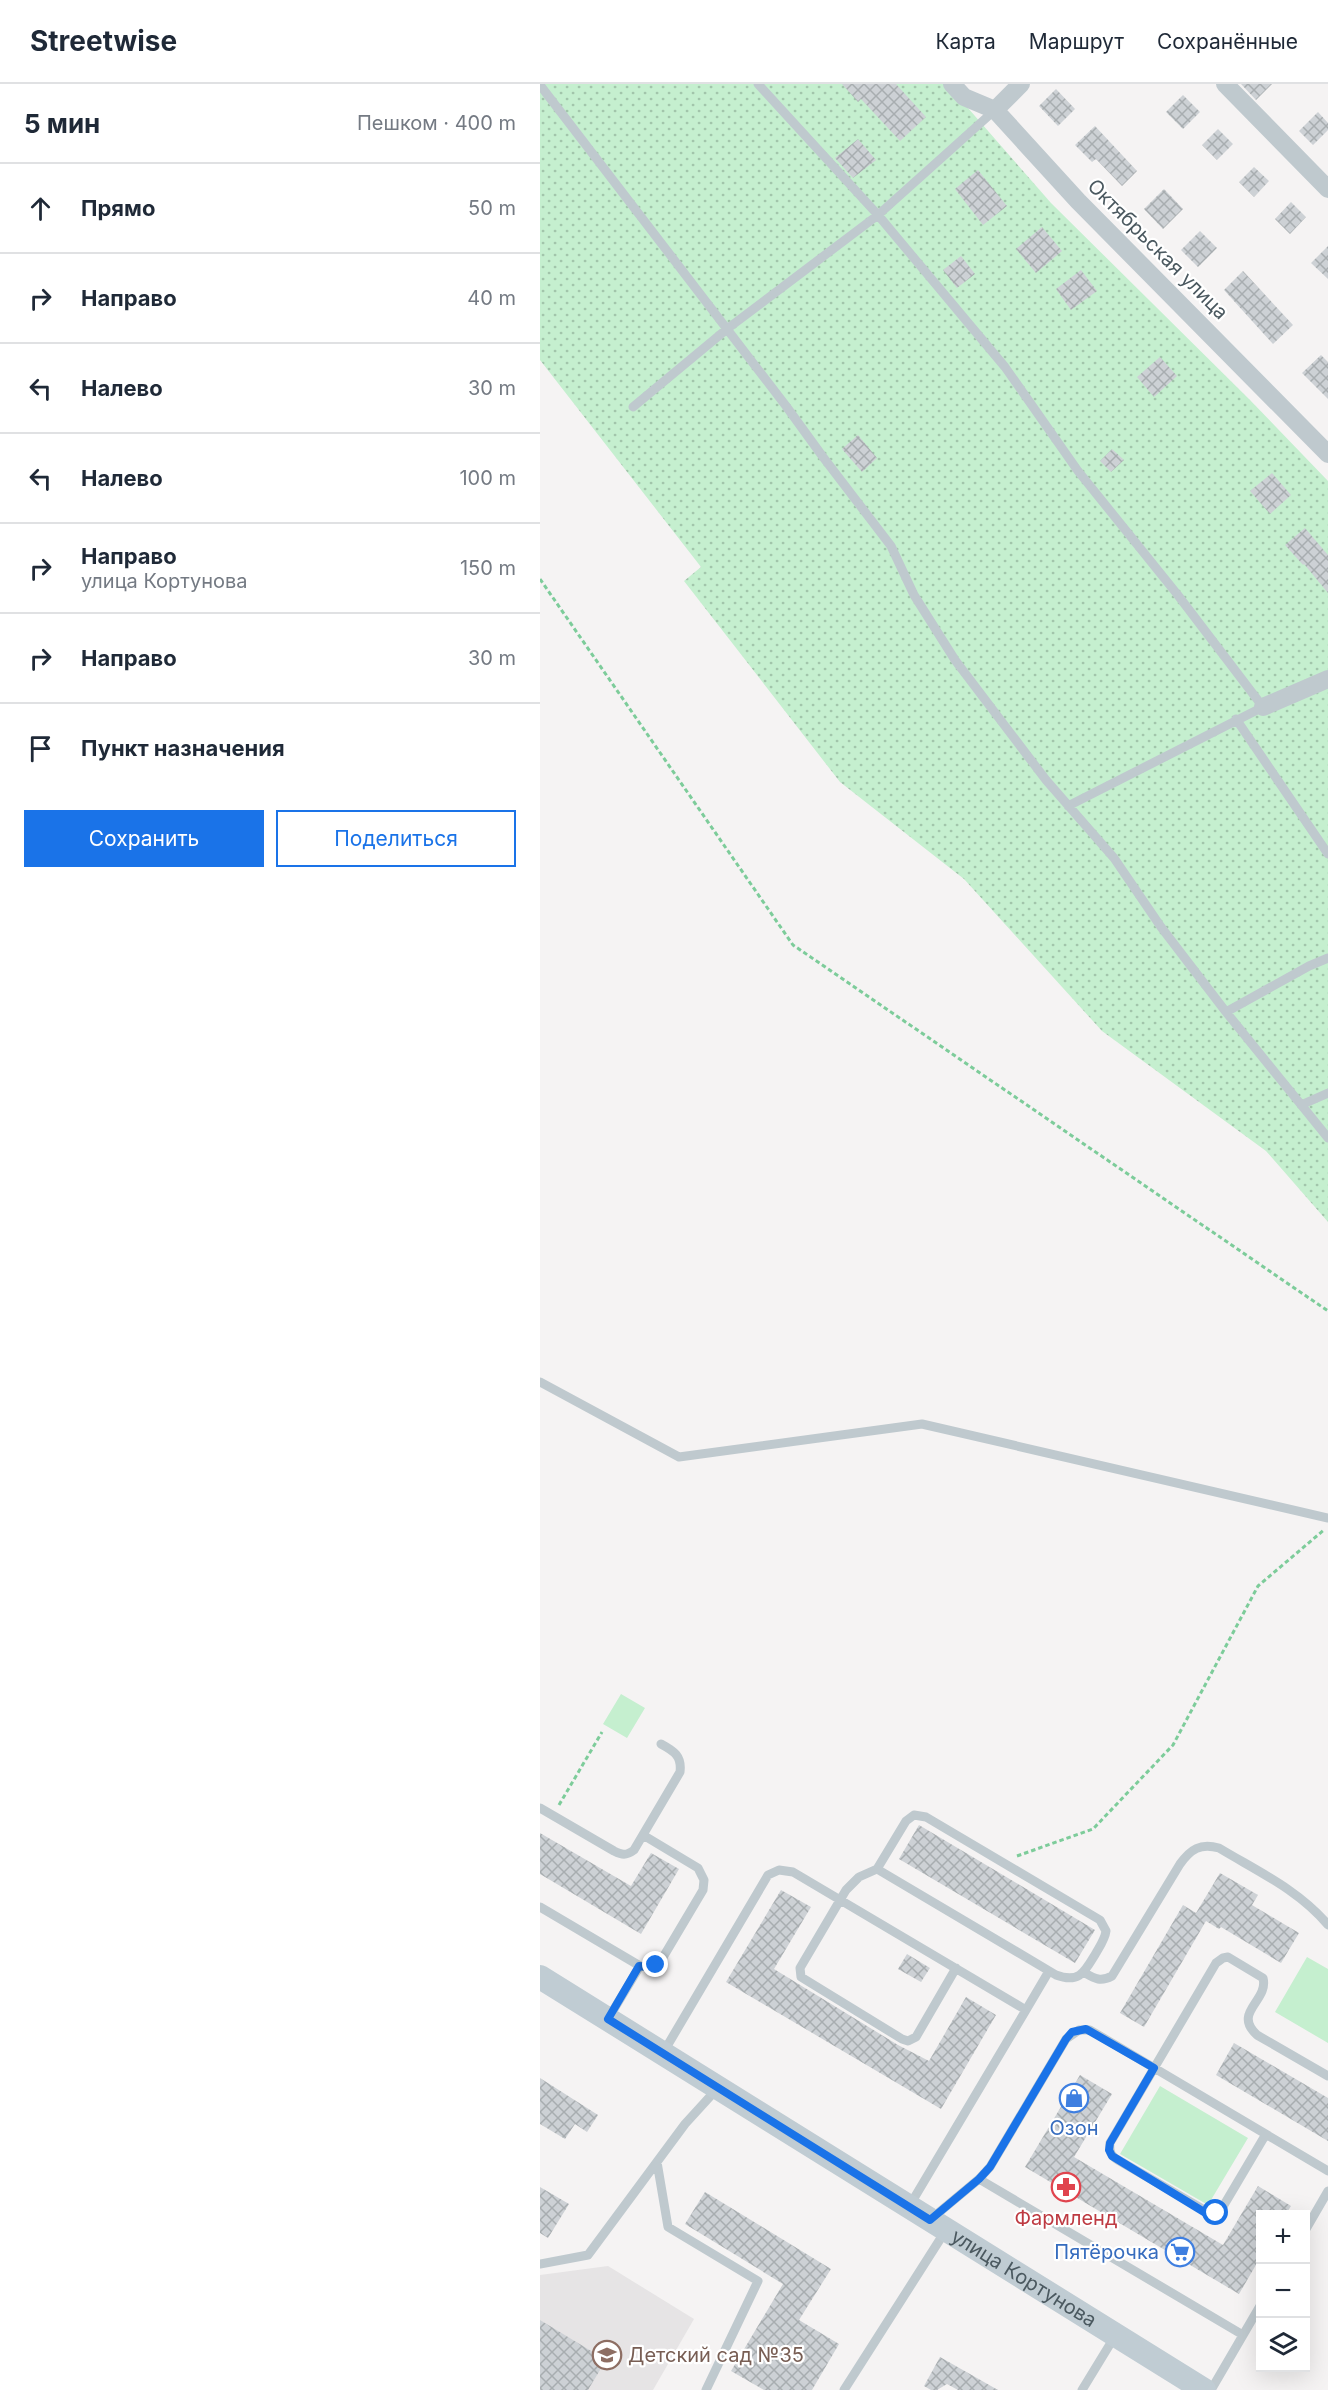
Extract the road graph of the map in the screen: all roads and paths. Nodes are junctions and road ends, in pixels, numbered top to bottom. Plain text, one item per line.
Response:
1 (758, 84) edge
2 (952, 84) edge
3 (1021, 84) edge
4 (1225, 84) edge
5 (540, 85) edge
6 (996, 110) junction
7 (1328, 189) edge
8 (878, 215) junction
9 (727, 329) junction
10 (633, 406) dead end
11 (1328, 454) edge
12 (540, 579) edge
13 (1328, 679) edge
14 (1263, 707) junction
15 (1236, 719) junction
16 (1068, 806) junction
17 (1328, 854) edge
18 (1328, 958) edge
19 (1226, 1012) junction
20 (1328, 1093) edge
21 (1301, 1105) junction
22 (1328, 1138) edge
23 (1328, 1311) edge
24 (540, 1382) edge
25 (1328, 1518) edge
26 (1328, 1527) edge
27 (602, 1732) dead end
28 (661, 1744) dead end
29 (540, 1808) edge
30 (553, 1815) junction
31 (643, 1835) junction
32 (1002, 1862) junction
33 (877, 1869) junction
34 (840, 1900) junction
35 (540, 1907) edge
36 (1328, 1925) edge
37 (639, 1966) junction
38 (956, 1968) junction
39 (1049, 1971) junction
40 (1084, 1972) junction
41 (540, 1977) edge
42 (1026, 2010) junction
43 (608, 2019) junction
44 (662, 2053) junction
45 (1154, 2068) junction
46 (1328, 2076) edge
47 (718, 2088) junction
48 (1266, 2134) junction
49 (657, 2162) junction
50 (1328, 2171) edge
51 (979, 2179) junction
52 (1328, 2191) edge
53 (909, 2207) junction
54 (1310, 2221) edge
55 (938, 2225) junction
56 (542, 2262) edge
57 (1256, 2313) edge
58 (1115, 2335) junction
59 (1243, 2335) junction
60 (706, 2390) edge
61 (844, 2390) edge
62 (1082, 2390) edge
63 (1203, 2390) edge
64 (1211, 2390) edge

1 - 8 lane
2 - 6 street, Октябрьская улица
3 - 6 street
4 - 7 street
5 - 9 lane
6 - 8 lane
6 - 11 street, Октябрьская улица
8 - 9 lane
8 - 14 lane
9 - 10 lane
9 - 16 lane
12 - 23 path
13 - 14 street
14 - 15 lane
15 - 16 lane
15 - 17 lane
16 - 19 lane
18 - 19 lane
19 - 21 lane
20 - 21 lane
21 - 22 lane
24 - 25 lane
26 - 32 path
27 - 30 path
28 - 31 lane
29 - 30 lane
30 - 31 lane
31 - 37 lane
32 - 33 lane
32 - 40 lane
33 - 34 lane
33 - 39 lane
34 - 38 lane
34 - 38 lane
34 - 44 lane
35 - 37 lane
36 - 40 lane
37 - 43 lane
38 - 42 lane
39 - 40 lane
39 - 42 lane
41 - 43 main road, улица Кортунова
42 - 53 lane
43 - 44 main road, улица Кортунова
44 - 47 main road, улица Кортунова
45 - 46 lane
45 - 48 lane
45 - 48 lane
45 - 51 lane
47 - 49 lane
47 - 53 main road, улица Кортунова
48 - 50 lane
49 - 56 lane
49 - 60 lane
51 - 55 lane
51 - 59 lane
52 - 54 lane
53 - 55 main road, улица Кортунова
55 - 58 main road, улица Кортунова
55 - 61 lane
57 - 59 lane
58 - 62 lane
58 - 63 main road, улица Кортунова
59 - 64 lane

